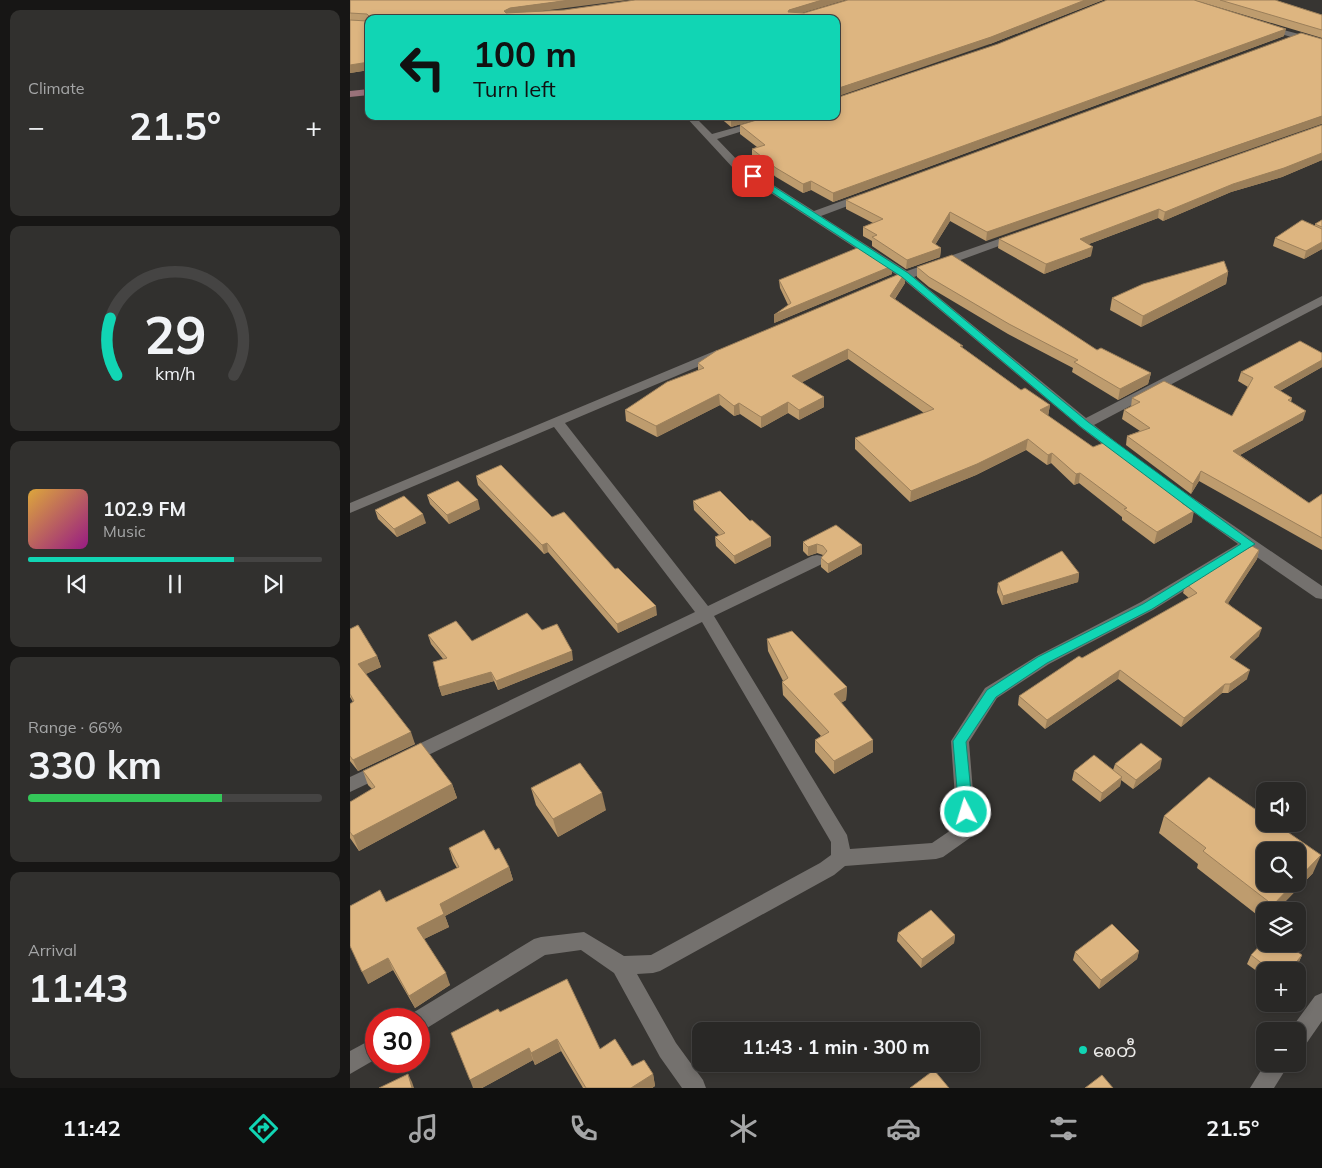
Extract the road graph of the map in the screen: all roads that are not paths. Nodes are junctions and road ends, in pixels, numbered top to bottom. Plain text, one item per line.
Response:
1 (1261, 25) edge
2 (1298, 36) junction
3 (1279, 43) edge
4 (1322, 44) edge
5 (365, 92) edge
6 (350, 94) edge
7 (693, 120) edge
8 (773, 120) edge
9 (710, 138) junction
10 (878, 191) edge
11 (812, 215) junction
12 (1026, 233) edge
13 (905, 275) junction
14 (878, 287) edge
15 (1322, 300) edge
16 (731, 348) edge
17 (557, 422) junction
18 (1085, 424) junction
19 (1131, 459) edge
20 (1162, 482) edge
21 (350, 508) edge
22 (1249, 544) junction
23 (817, 560) dead end
24 (1322, 594) edge
25 (705, 614) junction
26 (350, 785) edge
27 (841, 858) junction
28 (620, 966) junction
29 (1322, 1003) edge
30 (430, 1014) edge
31 (1306, 1026) edge
32 (365, 1054) edge
33 (350, 1063) edge
34 (1272, 1072) edge
35 (695, 1088) edge
36 (1261, 1088) edge

1 - 2 street
2 - 3 street
2 - 4 street
5 - 6 street
7 - 9 street
8 - 9 street
9 - 11 street
10 - 11 street
11 - 13 street
12 - 13 street
13 - 14 street
13 - 18 street
15 - 18 street
16 - 17 street
17 - 21 street
17 - 25 street
18 - 19 street
20 - 22 street
22 - 24 street
22 - 27 street
23 - 25 street
25 - 26 street
25 - 27 street
27 - 28 street
28 - 30 street
28 - 35 street
29 - 31 street
32 - 33 street
34 - 36 street

